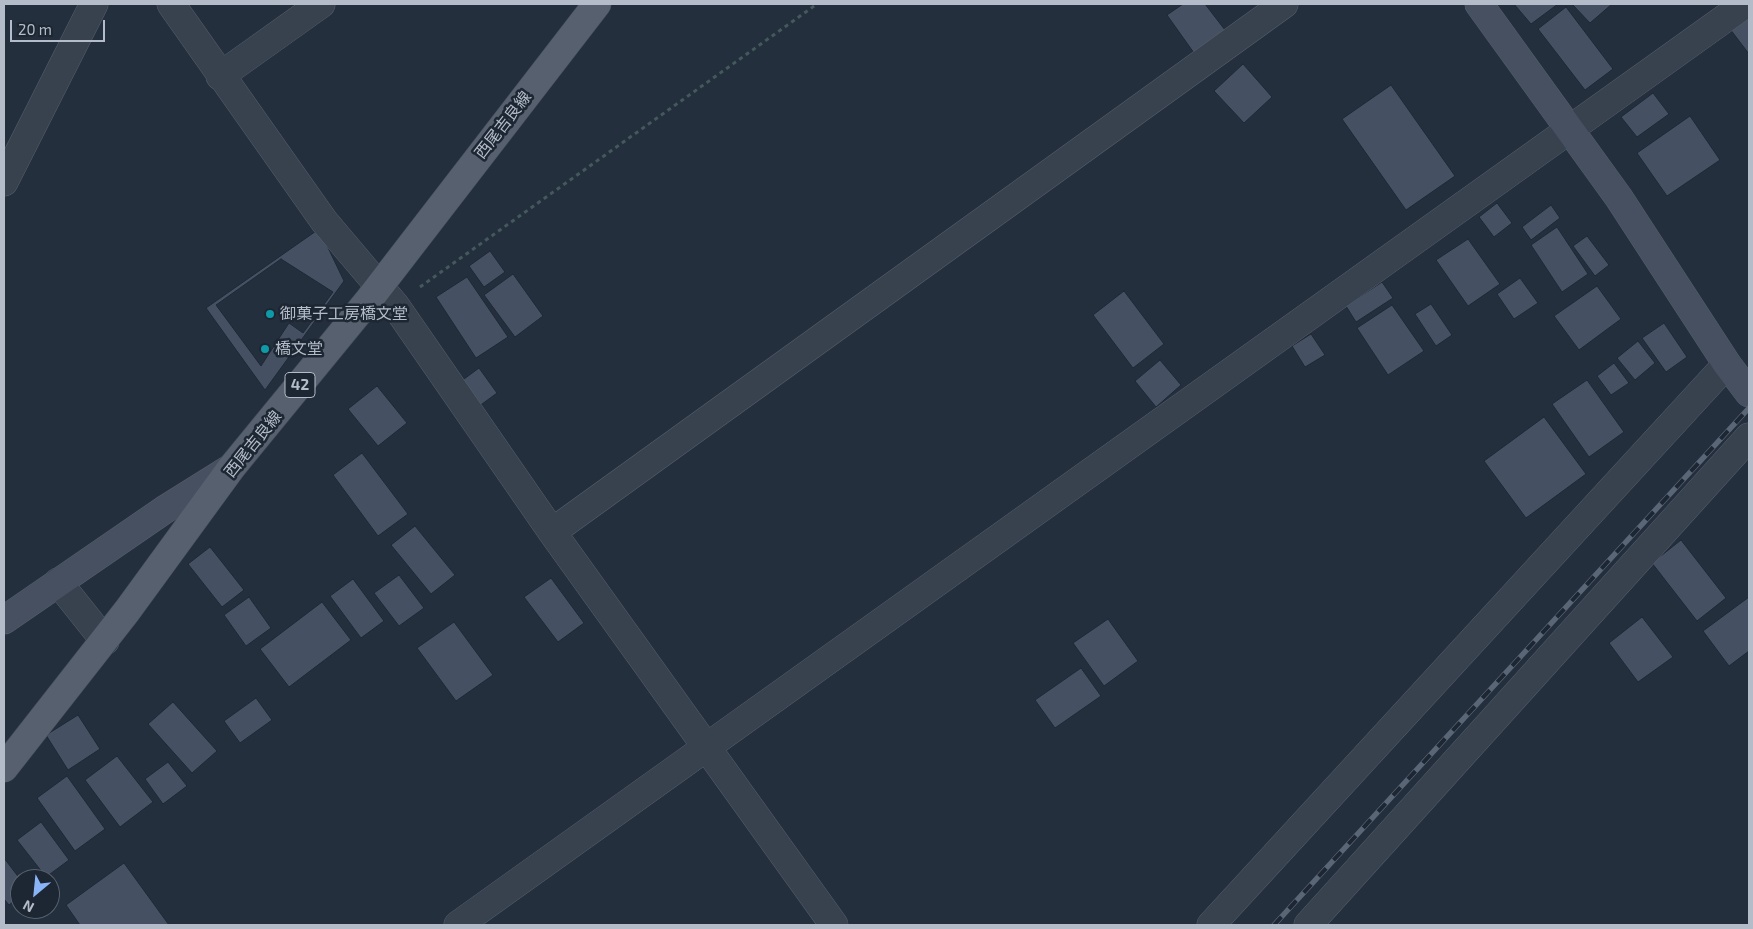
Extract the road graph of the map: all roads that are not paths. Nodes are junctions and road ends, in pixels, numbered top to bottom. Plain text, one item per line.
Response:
1 (94, 4) edge
2 (171, 4) edge
3 (321, 4) edge
4 (597, 4) edge
5 (1284, 4) edge
6 (1479, 4) edge
7 (1745, 4) edge
8 (220, 76) junction
9 (1569, 131) junction
10 (4, 182) edge
11 (387, 295) junction
12 (1727, 364) junction
13 (1749, 393) edge
14 (1749, 437) edge
15 (232, 468) junction
16 (552, 532) junction
17 (58, 582) junction
18 (4, 620) edge
19 (104, 641) junction
20 (708, 747) junction
21 (4, 768) edge
22 (458, 925) edge
23 (834, 925) edge
24 (1211, 925) edge
25 (1308, 925) edge

1 - 10 street
2 - 8 street
3 - 8 street
4 - 11 main road, 西尾吉良線 / 42
5 - 16 street
6 - 9 street
7 - 9 street
8 - 11 street
9 - 12 street
9 - 20 street
11 - 15 main road, 西尾吉良線 / 42
11 - 16 street
12 - 13 street
12 - 24 street
14 - 25 street
15 - 17 street
15 - 19 main road, 西尾吉良線 / 42
16 - 20 street
17 - 18 street
17 - 19 street
19 - 21 main road, 西尾吉良線 / 42
20 - 22 street
20 - 23 street

